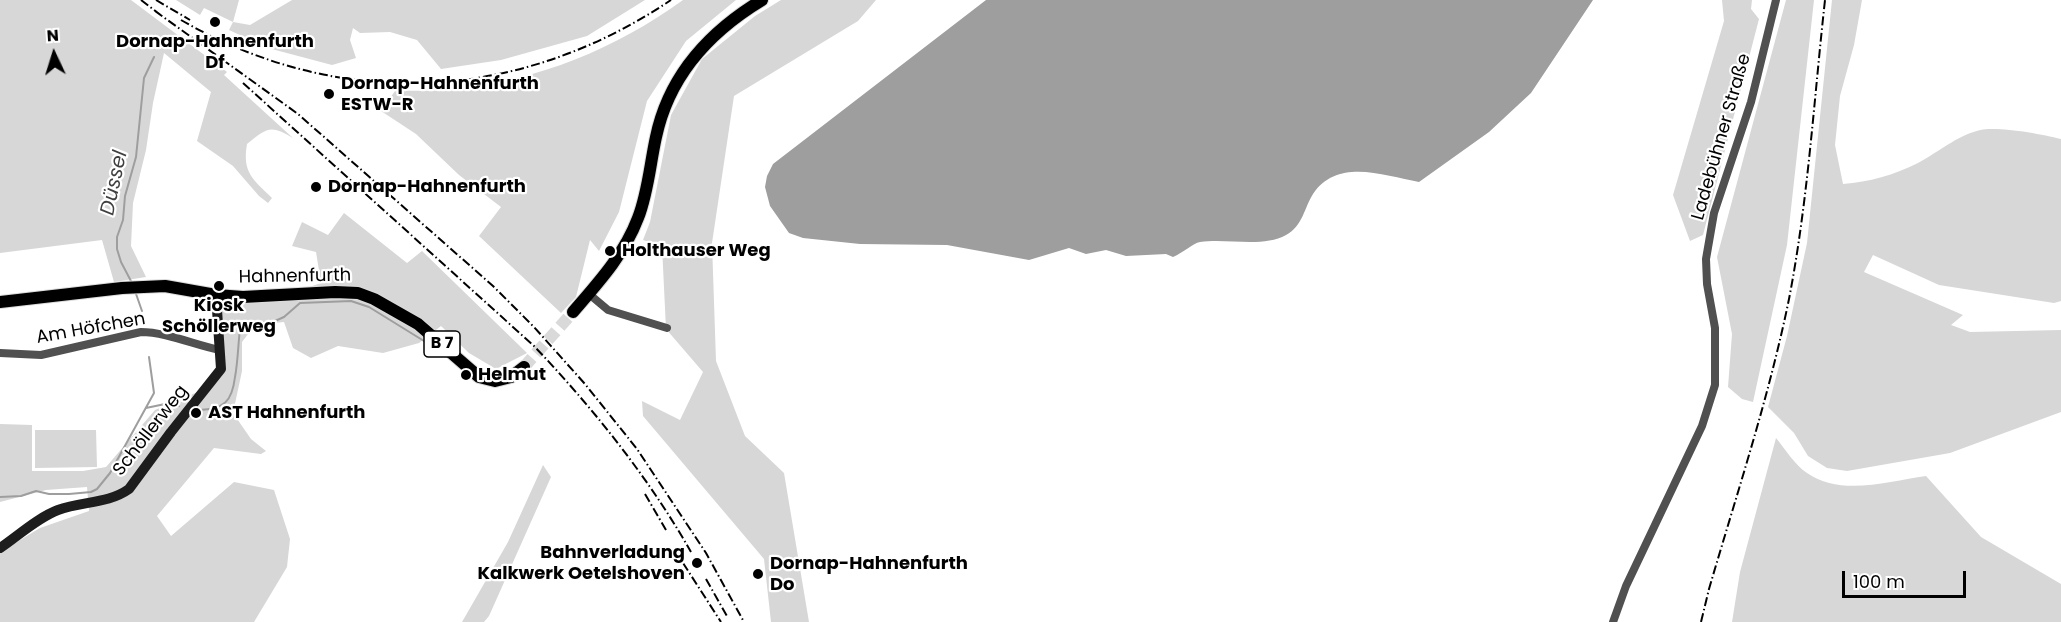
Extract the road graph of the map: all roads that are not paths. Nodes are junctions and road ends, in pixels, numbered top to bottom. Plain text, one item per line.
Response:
1 (762, 0) edge
2 (1776, 0) edge
3 (589, 294) junction
4 (216, 295) junction
5 (0, 302) edge
6 (573, 312) tunnel mouth
7 (667, 328) dead end
8 (220, 350) junction
9 (0, 353) edge
10 (524, 367) tunnel mouth
11 (0, 548) edge
12 (1613, 622) edge

1 - 3 main road
2 - 12 street, Ladebühner Straße
3 - 6 main road
3 - 7 street
4 - 5 main road, Hahnenfurth
4 - 8 street, Schöllerweg
4 - 10 main road, Hahnenfurth / B 7
8 - 9 street, Am Höfchen
8 - 11 street, Schöllerweg

